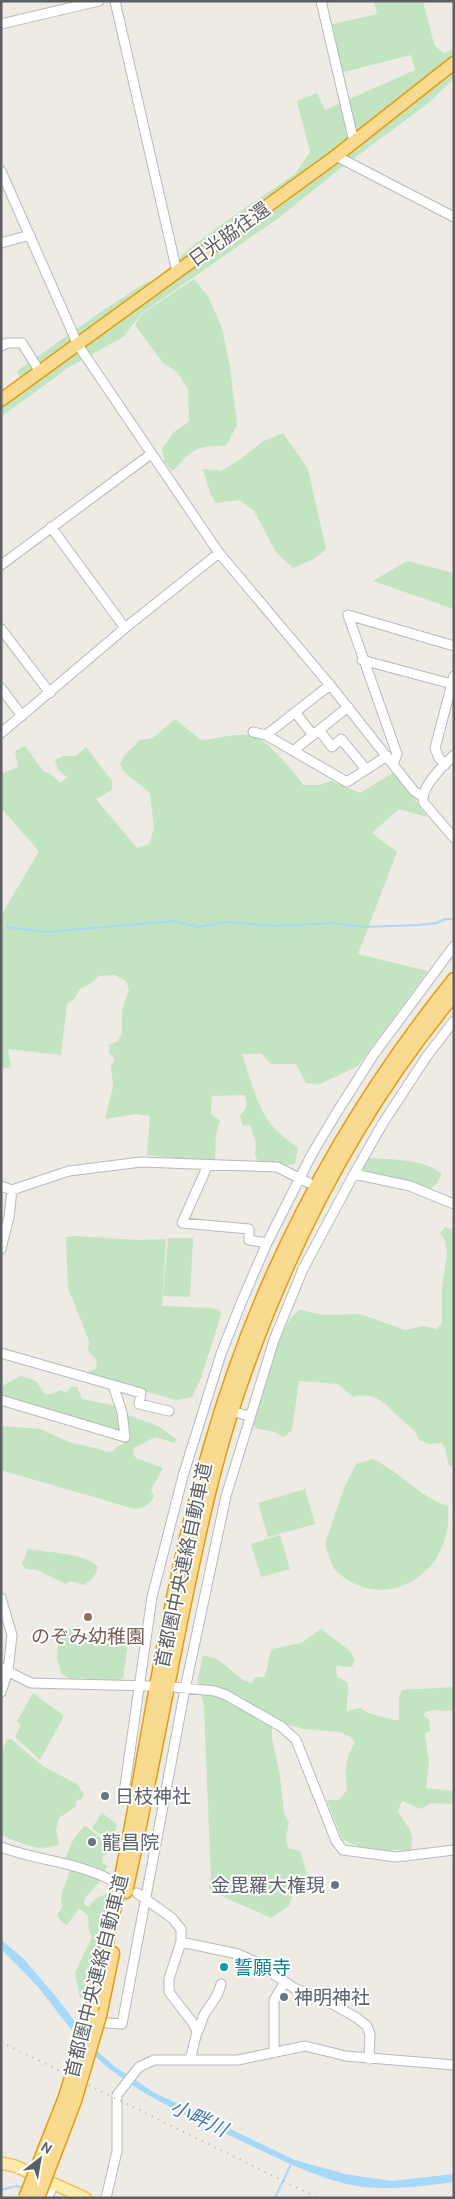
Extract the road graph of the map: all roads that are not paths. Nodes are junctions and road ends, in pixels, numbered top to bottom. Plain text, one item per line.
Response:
1 (99, 1) edge
2 (115, 1) edge
3 (321, 1) edge
4 (1, 24) edge
5 (454, 63) edge
6 (354, 142) junction
7 (336, 156) junction
8 (1, 171) edge
9 (454, 218) edge
10 (30, 235) junction
11 (1, 243) edge
12 (177, 272) junction
13 (78, 345) junction
14 (1, 346) edge
15 (40, 372) junction
16 (1, 400) edge
17 (151, 454) junction
18 (50, 527) junction
19 (219, 553) junction
20 (1, 565) edge
21 (125, 628) junction
22 (1, 629) edge
23 (454, 646) edge
24 (362, 660) junction
25 (453, 680) edge
26 (330, 685) junction
27 (1, 688) edge
28 (50, 693) junction
29 (348, 707) junction
30 (295, 712) junction
31 (22, 716) junction
32 (2, 731) edge
33 (253, 732) dead end
34 (316, 733) junction
35 (266, 735) junction
36 (293, 751) junction
37 (454, 755) edge
38 (387, 756) junction
39 (393, 764) junction
40 (445, 764) junction
41 (366, 770) junction
42 (422, 796) junction
43 (454, 838) edge
44 (454, 946) edge
45 (454, 979) edge
46 (454, 995) edge
47 (454, 1021) edge
48 (208, 1165) junction
49 (354, 1174) junction
50 (300, 1179) junction
51 (308, 1183) dead end
52 (1, 1186) edge
53 (12, 1190) junction
54 (329, 1195) dead end
55 (339, 1201) junction
56 (454, 1204) edge
57 (5, 1211) edge
58 (3, 1237) edge
59 (267, 1243) junction
60 (1, 1249) edge
61 (1, 1354) edge
62 (113, 1385) junction
63 (1, 1400) edge
64 (206, 1402) junction
65 (216, 1405) dead end
66 (169, 1411) dead end
67 (238, 1413) dead end
68 (250, 1416) junction
69 (1, 1598) edge
70 (5, 1670) edge
71 (140, 1686) junction
72 (150, 1686) dead end
73 (174, 1687) dead end
74 (185, 1689) junction
75 (1, 1692) edge
76 (130, 1794) dead end
77 (154, 1798) dead end
78 (164, 1801) junction
79 (1, 1847) edge
80 (454, 1850) edge
81 (113, 1881) dead end
82 (137, 1893) dead end
83 (146, 1901) junction
84 (180, 1942) junction
85 (285, 1982) junction
86 (221, 1984) dead end
87 (103, 2019) junction
88 (197, 2032) junction
89 (274, 2052) junction
90 (369, 2059) junction
91 (190, 2060) junction
92 (454, 2065) edge
93 (1, 2163) edge
94 (54, 2184) junction
95 (25, 2198) edge
96 (38, 2198) edge
97 (47, 2198) edge
98 (85, 2198) edge
99 (106, 2198) edge

1 - 4 street
2 - 12 street
3 - 6 street
5 - 6 highway, 日光脇往還
6 - 7 highway, 日光脇往還
7 - 9 street
7 - 12 highway, 日光脇往還
8 - 10 street
10 - 11 street
10 - 13 street
12 - 13 highway, 日光脇往還
13 - 15 highway, 日光脇往還
13 - 17 street
14 - 15 street
15 - 16 highway, 日光脇往還
17 - 18 street
17 - 19 street
18 - 20 street
18 - 21 street
19 - 21 street
19 - 26 street
21 - 28 street
22 - 28 street
23 - 24 street
24 - 25 street
24 - 39 street
25 - 40 street
26 - 29 street
26 - 30 street
27 - 31 street
28 - 31 street
29 - 34 street
29 - 38 street
30 - 34 street
30 - 35 street
31 - 32 street
33 - 35 street
34 - 36 street
34 - 41 street
35 - 36 street
36 - 41 street
37 - 40 street
38 - 39 street
38 - 41 street
39 - 42 street
40 - 42 street
42 - 43 street
44 - 50 street
45 - 95 highway, 首都圏中央連絡自動車道, bridge
46 - 87 highway, 首都圏中央連絡自動車道
47 - 49 street
48 - 50 street
48 - 53 street
48 - 59 street
49 - 55 street
49 - 56 street
50 - 51 street
50 - 59 street
52 - 53 street
53 - 57 street
54 - 55 street
55 - 68 street
57 - 58 street
58 - 60 street
59 - 64 street
61 - 62 street
62 - 63 street
62 - 66 street
64 - 65 street
64 - 71 street
67 - 68 street
68 - 74 street
69 - 70 street
70 - 71 street
70 - 75 street
71 - 72 street
71 - 76 street
73 - 74 street
74 - 78 street
74 - 80 street
77 - 78 street
78 - 83 street
79 - 81 street
82 - 83 street
83 - 84 street
83 - 87 street
84 - 85 street
84 - 88 street
85 - 89 street
85 - 90 street
86 - 88 street
87 - 96 highway, 首都圏中央連絡自動車道, bridge
88 - 91 street
89 - 90 street
89 - 91 street
90 - 92 street
91 - 99 street
93 - 94 main road
94 - 97 street
94 - 98 main road

